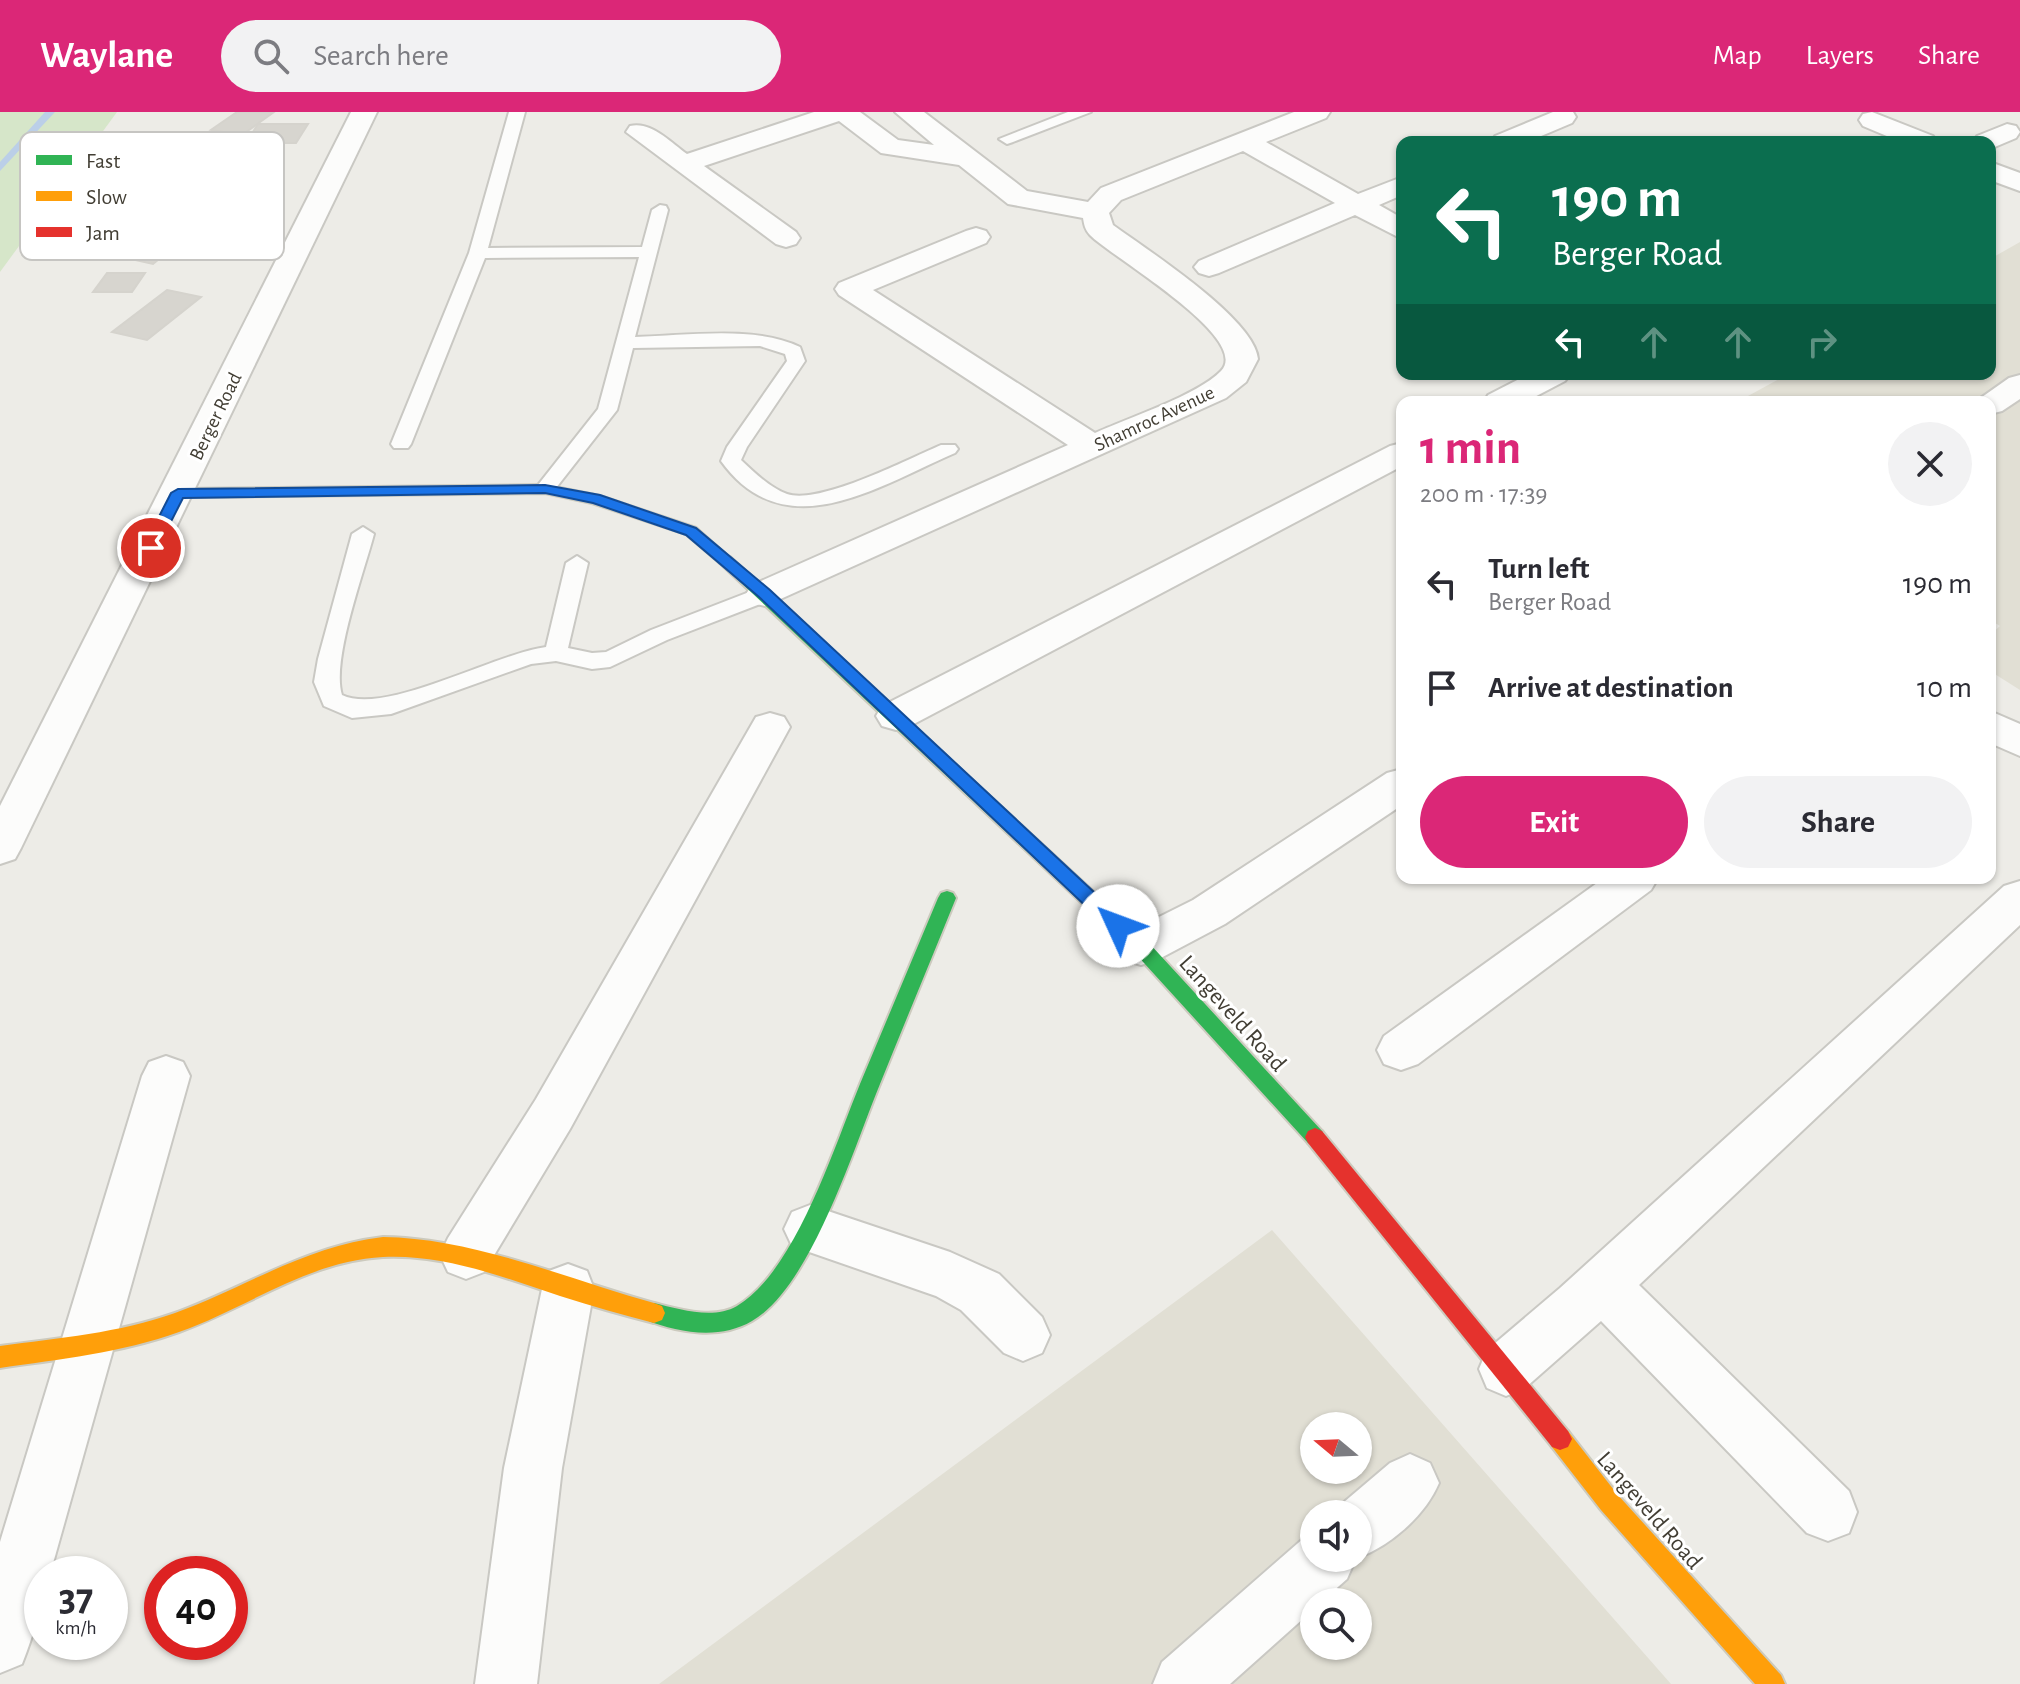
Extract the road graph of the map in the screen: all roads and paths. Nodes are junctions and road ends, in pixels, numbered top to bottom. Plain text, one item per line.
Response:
1 (364, 112) edge
2 (517, 112) edge
3 (841, 112) edge
4 (908, 112) edge
5 (1083, 112) edge
6 (1317, 112) edge
7 (1563, 117) dead end
8 (1872, 120) dead end
9 (639, 132) dead end
10 (1518, 136) edge
11 (1910, 136) edge
12 (1007, 139) dead end
13 (1243, 140) junction
14 (971, 158) junction
15 (684, 164) junction
16 (1996, 173) edge
17 (2020, 183) edge
18 (1396, 188) edge
19 (1357, 205) junction
20 (660, 210) dead end
21 (1095, 212) junction
22 (1396, 227) edge
23 (976, 237) dead end
24 (786, 238) dead end
25 (649, 252) junction
26 (478, 253) junction
27 (1209, 267) dead end
28 (624, 343) junction
29 (1542, 380) edge
30 (2020, 385) edge
31 (1512, 396) edge
32 (1996, 400) edge
33 (401, 444) dead end
34 (1093, 446) junction
35 (948, 449) dead end
36 (1396, 456) edge
37 (545, 489) junction
38 (178, 493) junction
39 (363, 534) dead end
40 (577, 563) dead end
41 (765, 594) junction
42 (556, 653) junction
43 (896, 716) junction
44 (770, 727) dead end
45 (1996, 728) edge
46 (2020, 742) edge
47 (1396, 788) edge
48 (0, 848) edge
49 (1628, 884) edge
50 (947, 898) dead end
51 (2020, 898) edge
52 (1141, 947) junction
53 (1401, 1050) dead end
54 (166, 1076) dead end
55 (810, 1229) junction
56 (466, 1255) junction
57 (1602, 1285) junction
58 (568, 1289) junction
59 (1023, 1335) dead end
60 (87, 1343) junction
61 (0, 1357) edge
62 (1506, 1369) junction
63 (1410, 1483) dead end
64 (1828, 1512) dead end
65 (1372, 1517) edge
66 (1310, 1572) edge
67 (0, 1642) edge
68 (506, 1684) edge
69 (1184, 1684) edge
70 (1772, 1684) edge

1 - 38 street, Berger Road
2 - 26 lane
3 - 14 street
3 - 15 street
4 - 14 street
5 - 12 lane
6 - 13 street
7 - 10 street
8 - 11 street
9 - 15 street
13 - 19 street
13 - 21 street
14 - 21 street
15 - 24 street
16 - 17 street
18 - 19 street
19 - 22 street
19 - 27 street
20 - 25 lane
21 - 34 street, Shamroc Avenue
23 - 34 street
25 - 26 lane
25 - 28 lane
26 - 33 lane
28 - 35 lane
28 - 37 lane
29 - 31 street
30 - 32 street
34 - 41 street, Shamroc Avenue
36 - 43 street
37 - 38 street, Langeveld Road
37 - 41 street, Langeveld Road
38 - 48 street, Berger Road
39 - 42 lane
40 - 42 lane
41 - 42 lane
41 - 43 street, Langeveld Road
43 - 52 street, Langeveld Road
44 - 56 street
45 - 46 street
47 - 52 street
49 - 53 street
50 - 55 street
51 - 57 street
52 - 62 street, Langeveld Road
54 - 60 street
55 - 58 street
55 - 59 street
56 - 58 street
56 - 60 street
57 - 62 street
57 - 64 street
58 - 68 street
60 - 61 street
60 - 67 street
62 - 70 street, Langeveld Road
63 - 65 street
66 - 69 street

